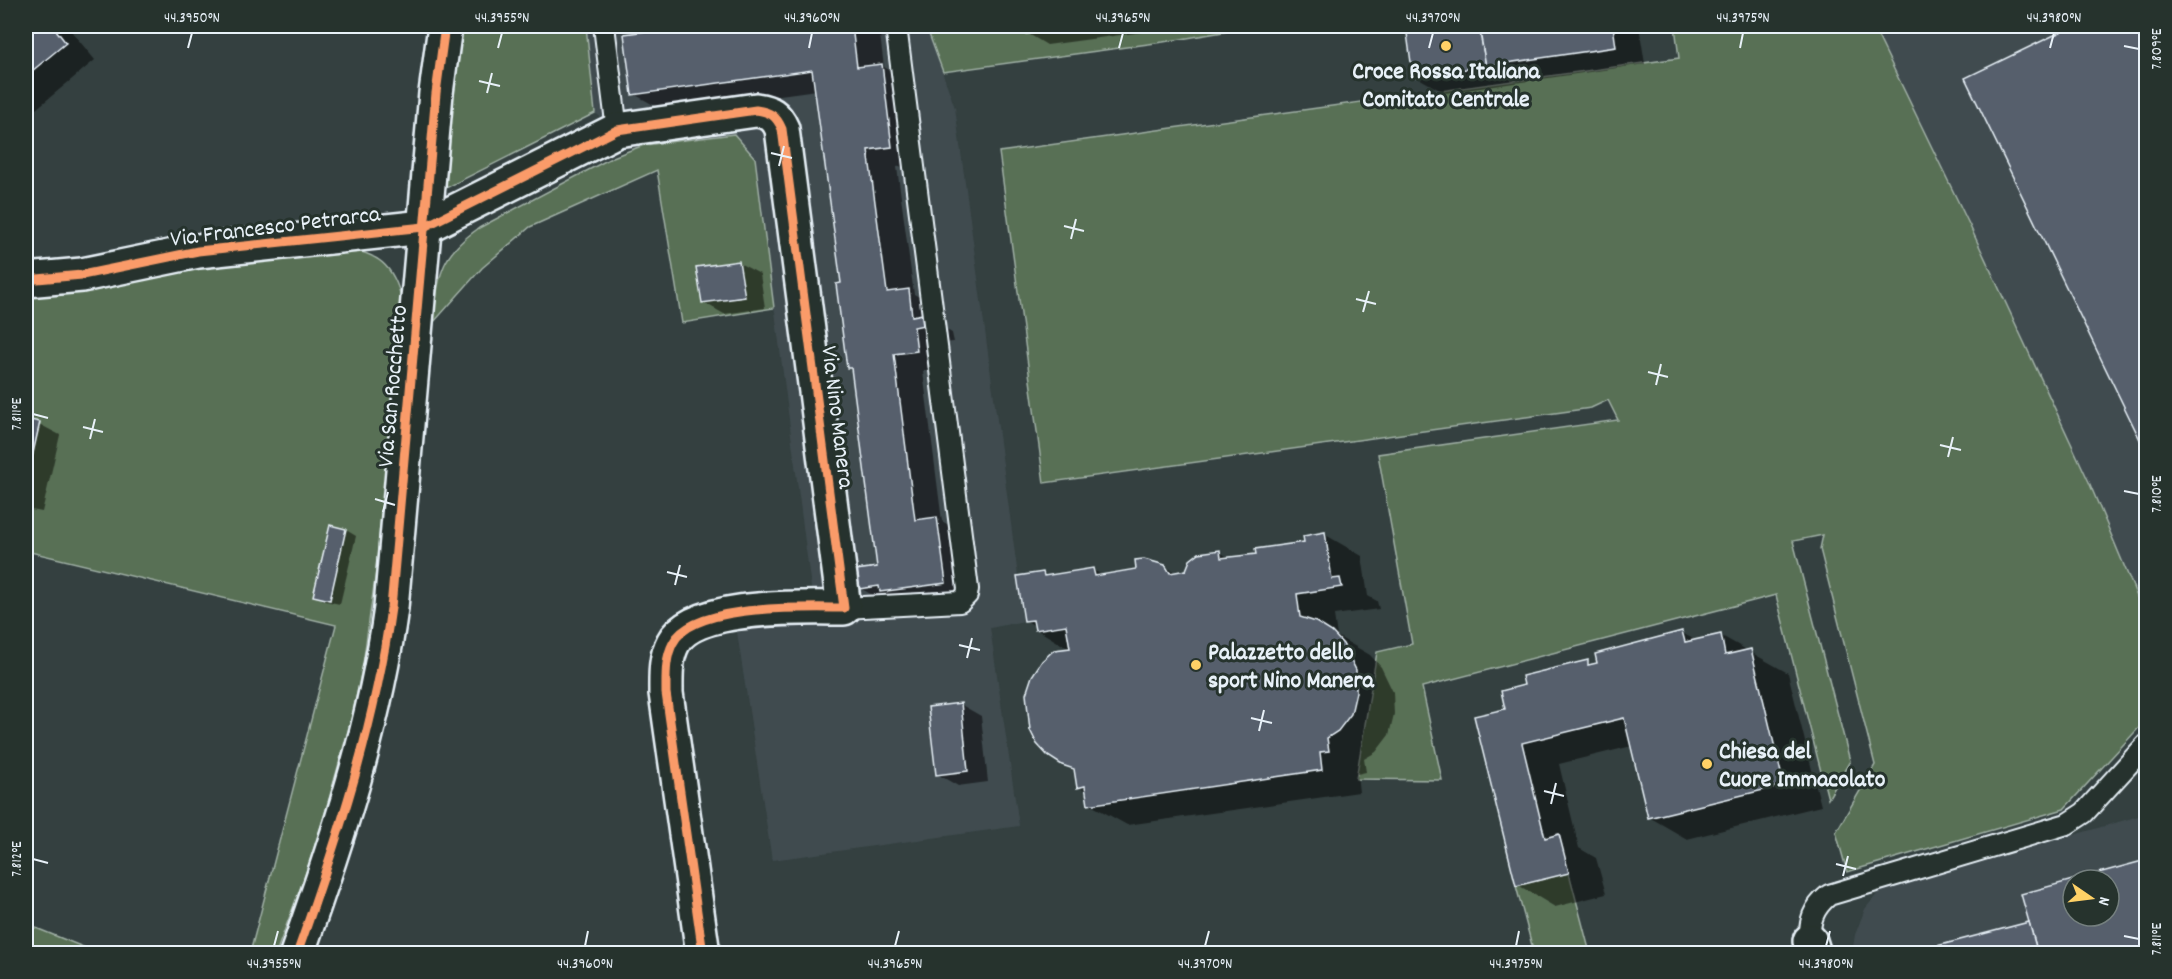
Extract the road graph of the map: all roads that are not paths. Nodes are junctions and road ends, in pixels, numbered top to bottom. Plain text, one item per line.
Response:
1 (445, 26) edge
2 (604, 26) edge
3 (896, 26) edge
4 (617, 130) junction
5 (424, 227) junction
6 (26, 279) edge
7 (844, 608) junction
8 (2146, 745) edge
9 (1812, 947) edge
10 (297, 954) edge
11 (703, 954) edge

1 - 5 street, Via San Rocchetto
2 - 4 lane
3 - 7 lane
4 - 5 street, Via Nino Manera
4 - 7 street, Via Nino Manera
5 - 6 street, Via Francesco Petrarca
5 - 10 street, Via San Rocchetto
7 - 11 street
8 - 9 lane

